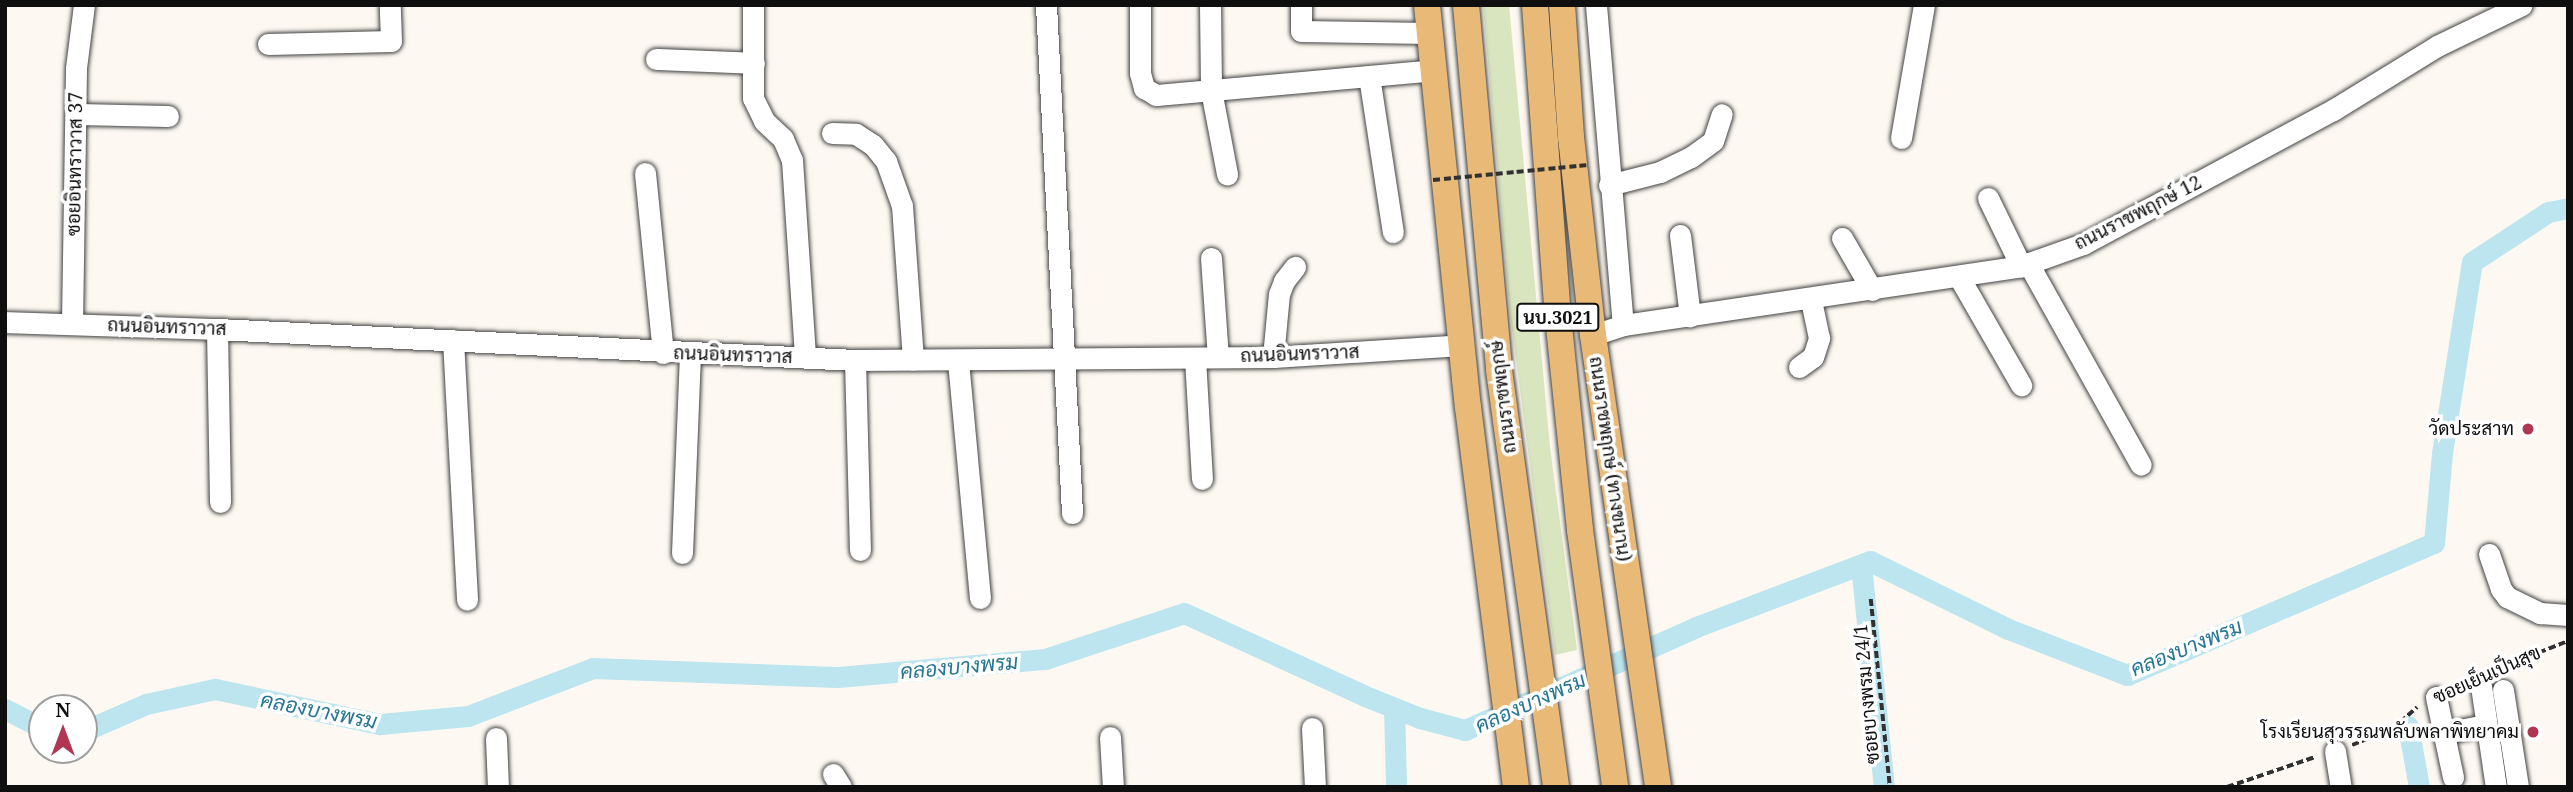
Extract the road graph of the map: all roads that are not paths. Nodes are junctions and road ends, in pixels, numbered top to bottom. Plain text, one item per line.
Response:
1 (84, 5) edge
2 (390, 5) edge
3 (753, 5) edge
4 (1046, 5) edge
5 (1140, 5) edge
6 (1210, 5) edge
7 (1301, 5) edge
8 (1427, 5) edge
9 (1466, 5) edge
10 (1535, 5) edge
11 (1562, 5) edge
12 (1595, 5) edge
13 (1924, 5) edge
14 (2522, 5) edge
15 (2490, 11) edge
16 (1430, 33) junction
17 (268, 44) dead end
18 (656, 59) dead end
19 (754, 63) junction
20 (1434, 70) junction
21 (1369, 76) junction
22 (1211, 90) junction
23 (77, 114) junction
24 (1722, 114) dead end
25 (169, 116) dead end
26 (832, 133) dead end
27 (1901, 138) dead end
28 (645, 173) dead end
29 (1227, 174) dead end
30 (1609, 185) junction
31 (1988, 198) dead end
32 (1392, 232) dead end
33 (1680, 235) dead end
34 (1842, 238) dead end
35 (1211, 258) dead end
36 (2025, 265) junction
37 (1295, 267) dead end
38 (1959, 277) junction
39 (1872, 290) junction
40 (1811, 299) junction
41 (1690, 316) junction
42 (5, 321) edge
43 (72, 323) junction
44 (1623, 325) junction
45 (218, 329) junction
46 (1593, 335) junction
47 (453, 340) junction
48 (1462, 345) junction
49 (663, 352) junction
50 (690, 354) junction
51 (1218, 357) junction
52 (1273, 357) junction
53 (805, 358) junction
54 (1064, 358) junction
55 (1195, 358) junction
56 (855, 360) junction
57 (913, 360) junction
58 (958, 361) junction
59 (1799, 367) dead end
60 (2021, 385) dead end
61 (2141, 465) dead end
62 (1202, 479) dead end
63 (220, 502) dead end
64 (1072, 513) dead end
65 (860, 550) dead end
66 (682, 554) dead end
67 (2489, 554) dead end
68 (980, 598) dead end
69 (467, 600) dead end
70 (2568, 615) edge
71 (2480, 687) dead end
72 (2503, 690) dead end
73 (2436, 697) road end
74 (2485, 725) junction
75 (1312, 729) dead end
76 (2444, 733) junction
77 (1110, 737) dead end
78 (496, 738) dead end
79 (2335, 751) road end
80 (2452, 776) dead end
81 (1515, 779) edge
82 (498, 787) edge
83 (1113, 787) edge
84 (1315, 787) edge
85 (1556, 787) edge
86 (1615, 787) edge
87 (1658, 787) edge
88 (2341, 787) edge
89 (2496, 787) edge
90 (2518, 787) edge

1 - 23 street, ซอยอินทราวาส 37
2 - 17 street
3 - 19 street
4 - 54 street
5 - 22 street
6 - 22 street
7 - 16 street
8 - 16 main road
9 - 85 main road, ถนนราชพฤกษ์ / นบ.3021
10 - 86 main road, นบ.3021
11 - 46 main road, ถนนราชพฤกษ์ (ทางขนาน) / นบ.3021
12 - 30 street
13 - 27 street
14 - 15 street, ถนนราชพฤกษ์ 12
15 - 36 street, ถนนราชพฤกษ์ 12
16 - 20 main road
18 - 19 street
19 - 53 street
20 - 21 street
20 - 48 main road
21 - 22 street
21 - 32 street
22 - 29 street
23 - 25 street
23 - 43 street, ซอยอินทราวาส 37
24 - 30 street
26 - 57 street
28 - 49 street
30 - 44 street
31 - 36 street
33 - 41 street
34 - 39 street
35 - 51 street
36 - 38 street, ถนนราชพฤกษ์ 12
36 - 61 street
37 - 52 street
38 - 39 street, ถนนราชพฤกษ์ 12
38 - 60 street
39 - 40 street, ถนนราชพฤกษ์ 12
40 - 41 street, ถนนราชพฤกษ์ 12
40 - 59 street
41 - 44 street, ถนนราชพฤกษ์ 12
42 - 43 street, ถนนอินทราวาส
43 - 45 street, ถนนอินทราวาส
44 - 46 street, ถนนราชพฤกษ์ 12
45 - 47 street, ถนนอินทราวาส
45 - 63 street
46 - 87 main road, ถนนราชพฤกษ์ (ทางขนาน) / นบ.3021
47 - 49 street, ถนนอินทราวาส
47 - 69 street
48 - 52 street, ถนนอินทราวาส
48 - 81 main road
49 - 50 street, ถนนอินทราวาส
50 - 53 street, ถนนอินทราวาส
50 - 66 street
51 - 52 street, ถนนอินทราวาส
51 - 55 street, ถนนอินทราวาส
53 - 56 street, ถนนอินทราวาส
54 - 55 street, ถนนอินทราวาส
54 - 58 street, ถนนอินทราวาส
54 - 64 street
55 - 62 street
56 - 57 street, ถนนอินทราวาส
56 - 65 street
57 - 58 street, ถนนอินทราวาส
58 - 68 street
67 - 70 street
71 - 74 street
72 - 90 street
73 - 76 street
74 - 76 street
74 - 89 street
75 - 84 street
76 - 80 street
77 - 83 street
78 - 82 street
79 - 88 street

